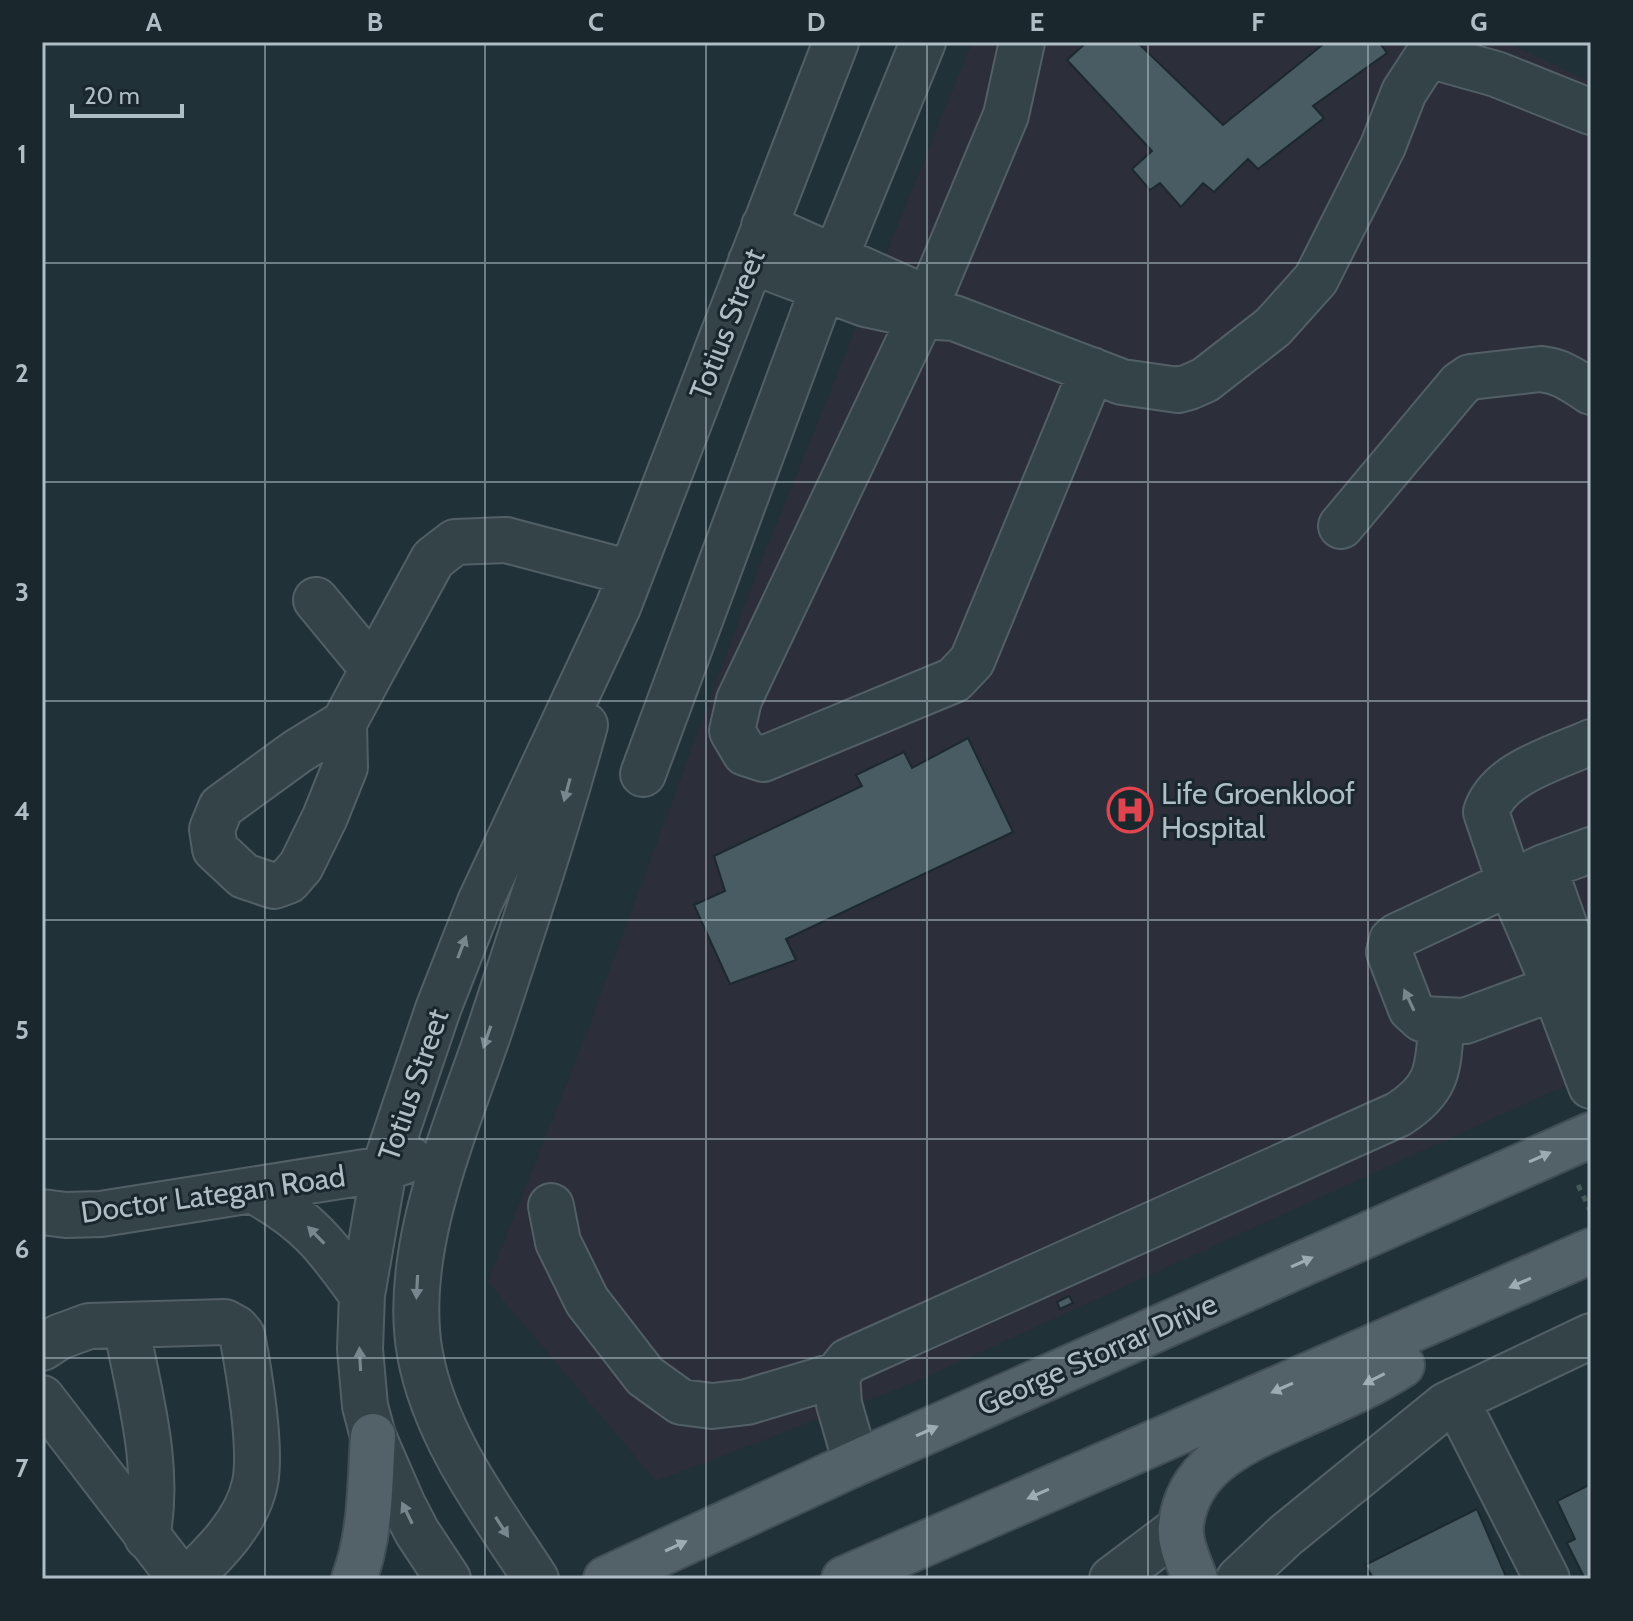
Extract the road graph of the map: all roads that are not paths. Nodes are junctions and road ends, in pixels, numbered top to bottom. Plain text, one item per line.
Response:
1 (836, 42) edge
2 (923, 42) edge
3 (1022, 42) edge
4 (1412, 49) edge
5 (1591, 112) edge
6 (758, 244) junction
7 (830, 273) junction
8 (935, 310) junction
9 (1092, 370) junction
10 (1591, 392) edge
11 (1341, 526) dead end
12 (624, 590) junction
13 (316, 600) dead end
14 (373, 669) junction
15 (344, 723) dead end
16 (1591, 742) edge
17 (643, 774) dead end
18 (1591, 850) edge
19 (1527, 875) junction
20 (1572, 975) edge
21 (1442, 1020) junction
22 (1591, 1086) edge
23 (1591, 1135) edge
24 (450, 1144) junction
25 (384, 1169) junction
26 (254, 1191) junction
27 (551, 1206) dead end
28 (42, 1212) edge
29 (425, 1236) junction
30 (1591, 1251) edge
31 (362, 1295) junction
32 (1455, 1312) junction
33 (126, 1325) junction
34 (1591, 1336) edge
35 (42, 1348) edge
36 (837, 1375) junction
37 (42, 1398) edge
38 (1456, 1400) junction
39 (373, 1436) junction
40 (856, 1463) junction
41 (1181, 1527) junction
42 (147, 1537) junction
43 (181, 1579) edge
44 (188, 1579) edge
45 (354, 1579) edge
46 (448, 1579) edge
47 (536, 1579) edge
48 (606, 1579) edge
49 (844, 1579) edge
50 (1112, 1579) edge
51 (1195, 1579) edge
52 (1239, 1579) edge
53 (1547, 1579) edge

1 - 6 street, Totius Street
2 - 7 street
3 - 8 street
4 - 5 street
4 - 9 street
6 - 7 street
6 - 12 street, Totius Street
7 - 8 street
7 - 17 street
8 - 9 street
8 - 9 street
10 - 11 street
12 - 14 street
12 -> 24 street, Totius Street
25 -> 12 street, Totius Street
13 - 14 street
14 - 15 street
16 - 19 street
18 - 19 street
19 - 20 street
21 -> 19 street
20 - 21 street
20 - 22 street
21 - 36 street
40 -> 23 main road, George Storrar Drive
24 - 25 street, Doctor Lategan Road
24 - 29 street, Totius Street
25 - 26 street, Doctor Lategan Road
25 - 29 street, Doctor Lategan Road
25 - 31 street, Totius Street
26 - 28 street, Doctor Lategan Road
31 -> 26 street
27 - 36 street
29 -> 47 street, Totius Street
30 -> 32 main road
39 -> 31 street, Totius Street
32 -> 41 main road
32 -> 49 main road
33 - 35 street
33 - 42 street
33 - 44 street
34 - 38 street
36 - 40 street
37 - 42 street
38 - 52 street
38 - 53 street
39 - 45 main road
46 -> 39 street, Totius Street
48 -> 40 main road, George Storrar Drive
41 - 50 street
41 - 51 main road
42 - 43 street

